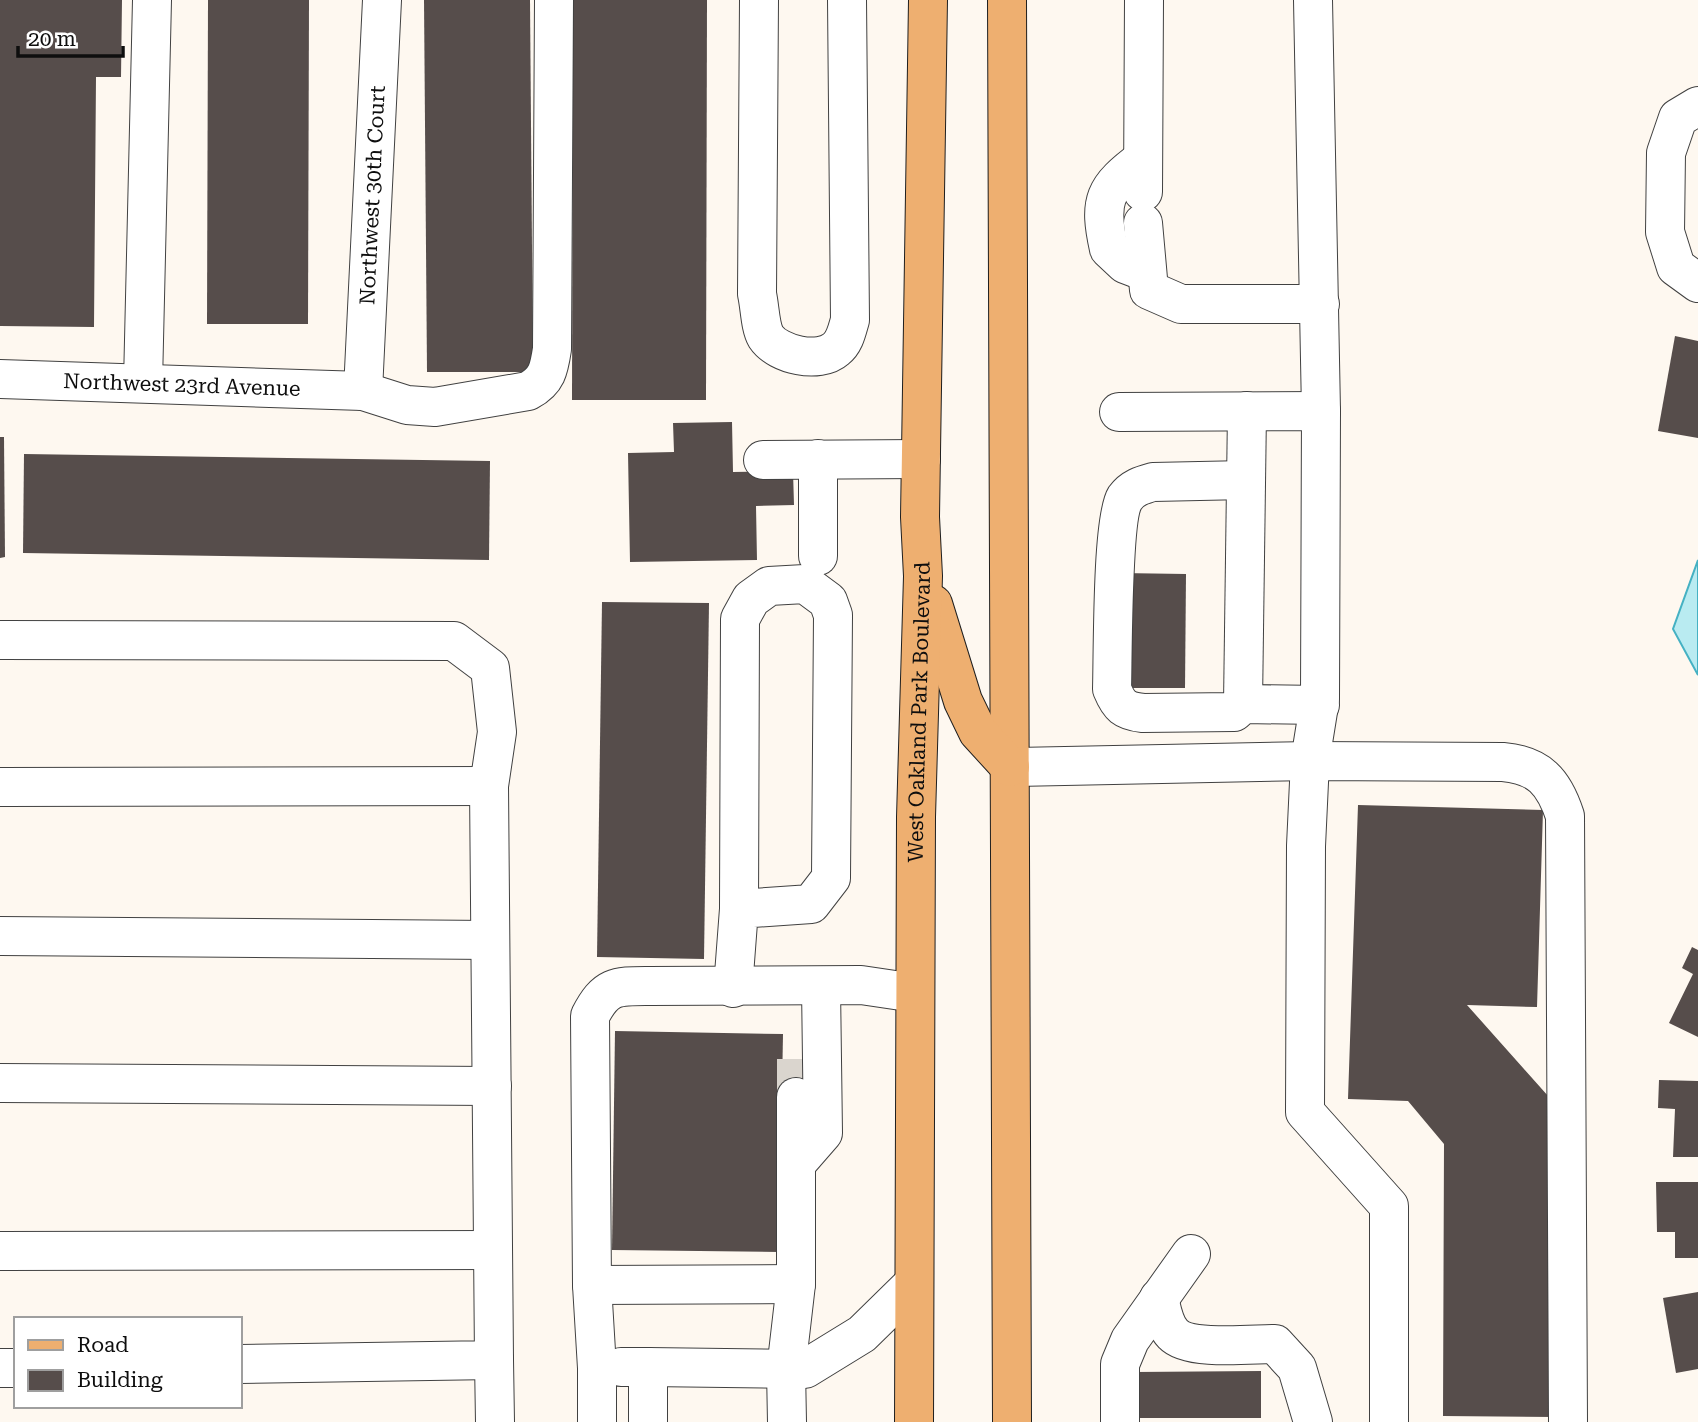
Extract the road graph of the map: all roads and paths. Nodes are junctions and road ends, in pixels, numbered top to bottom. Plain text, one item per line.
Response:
1 (152, 0) edge
2 (382, 0) edge
3 (554, 0) edge
4 (759, 0) edge
5 (848, 0) edge
6 (928, 0) edge
7 (1007, 0) edge
8 (1144, 0) edge
9 (1313, 0) edge
10 (1698, 106) edge
11 (1143, 192) junction
12 (1146, 272) junction
13 (1698, 283) edge
14 (1320, 304) junction
15 (0, 379) edge
16 (143, 383) junction
17 (363, 391) junction
18 (1247, 411) junction
19 (1321, 411) junction
20 (1119, 412) dead end
21 (818, 459) junction
22 (921, 459) junction
23 (763, 460) dead end
24 (1246, 480) junction
25 (818, 556) dead end
26 (923, 576) junction
27 (0, 640) edge
28 (1243, 704) junction
29 (1320, 705) junction
30 (1310, 761) junction
31 (1010, 767) junction
32 (489, 786) junction
33 (0, 787) edge
34 (739, 909) junction
35 (0, 936) edge
36 (490, 940) junction
37 (733, 988) junction
38 (915, 993) junction
39 (813, 1016) junction
40 (0, 1083) edge
41 (492, 1086) junction
42 (796, 1097) tunnel mouth
43 (796, 1164) junction
44 (493, 1250) junction
45 (0, 1251) edge
46 (1191, 1254) dead end
47 (796, 1284) junction
48 (592, 1285) junction
49 (912, 1285) junction
50 (1159, 1298) junction
51 (494, 1360) junction
52 (242, 1364) edge
53 (597, 1367) junction
54 (648, 1367) junction
55 (786, 1370) junction
56 (495, 1422) edge
57 (597, 1422) edge
58 (648, 1422) edge
59 (787, 1422) edge
60 (914, 1422) edge
61 (1012, 1422) edge
62 (1120, 1422) edge
63 (1313, 1422) edge
64 (1389, 1422) edge
65 (1567, 1422) edge

1 - 16 street
2 - 17 street, Northwest 30th Court
3 - 17 street, Northwest 23rd Avenue
4 - 5 street
6 - 22 main road, West Oakland Park Boulevard
7 - 31 main road
8 - 11 street
9 - 14 street
10 - 13 street
11 - 12 street
11 - 12 street
12 - 14 street
14 - 19 street
15 - 16 street, Northwest 23rd Avenue
16 - 17 street, Northwest 23rd Avenue
18 - 19 street
18 - 20 street
18 - 24 street
19 - 29 street
21 - 22 street
21 - 23 street
21 - 25 street
22 - 26 main road, West Oakland Park Boulevard
24 - 28 street
24 - 28 street
26 - 31 main road
26 - 38 main road, West Oakland Park Boulevard
27 - 32 street
28 - 29 street
29 - 30 street
30 - 31 street
30 - 64 street
30 - 65 street
31 - 61 main road
32 - 33 street
32 - 36 street
34 - 34 street
34 - 37 street
35 - 36 street
36 - 41 street
37 - 39 street
37 - 48 street
38 - 39 street
38 - 49 main road, West Oakland Park Boulevard
39 - 43 street
40 - 41 street
41 - 44 street
42 - 43 street
43 - 47 street
44 - 45 street
44 - 51 street
46 - 50 street
47 - 48 street
47 - 55 street
48 - 53 street
49 - 55 street
49 - 60 main road, West Oakland Park Boulevard
50 - 62 street
50 - 63 street
51 - 52 street
51 - 56 street
53 - 54 street
53 - 57 street
54 - 55 street
54 - 58 street
55 - 59 street

